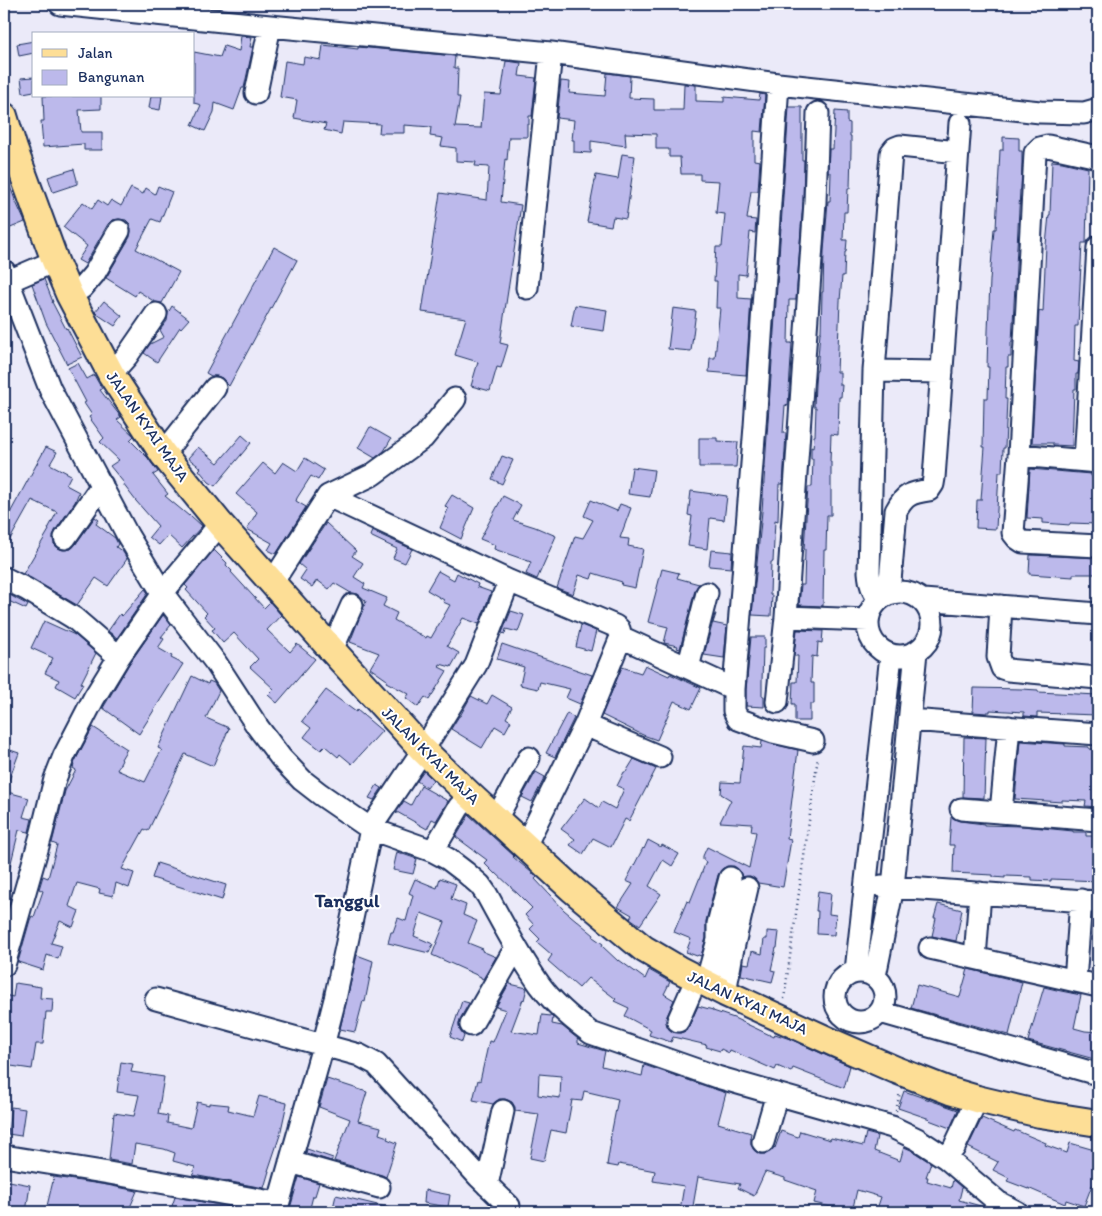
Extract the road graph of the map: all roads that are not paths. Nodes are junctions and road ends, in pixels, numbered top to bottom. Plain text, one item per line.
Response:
1 (60, 4) edge
2 (270, 26) junction
3 (551, 53) junction
4 (778, 84) junction
5 (256, 93) dead end
6 (1098, 109) edge
7 (818, 113) dead end
8 (4, 116) edge
9 (960, 123) dead end
10 (958, 152) junction
11 (1098, 157) edge
12 (119, 231) dead end
13 (1098, 247) edge
14 (55, 261) junction
15 (11, 277) edge
16 (527, 288) dead end
17 (69, 294) junction
18 (156, 314) dead end
19 (874, 371) junction
20 (942, 372) junction
21 (111, 374) junction
22 (215, 388) dead end
23 (455, 399) dead end
24 (163, 454) junction
25 (1019, 455) junction
26 (1092, 461) edge
27 (102, 486) junction
28 (328, 496) junction
29 (220, 524) junction
30 (65, 538) dead end
31 (1098, 546) edge
32 (4, 578) edge
33 (509, 581) junction
34 (272, 583) junction
35 (170, 586) junction
36 (707, 593) dead end
37 (884, 596) junction
38 (923, 600) junction
39 (352, 604) dead end
40 (1001, 606) junction
41 (1098, 614) edge
42 (786, 617) junction
43 (868, 620) junction
44 (621, 637) junction
45 (332, 650) junction
46 (916, 652) junction
47 (891, 655) junction
48 (119, 657) junction
49 (688, 668) junction
50 (1098, 678) edge
51 (734, 689) junction
52 (777, 702) dead end
53 (910, 720) junction
54 (585, 724) junction
55 (1009, 727) junction
56 (1098, 734) edge
57 (813, 740) road end
58 (424, 750) junction
59 (660, 757) dead end
60 (529, 758) dead end
61 (471, 796) junction
62 (961, 809) dead end
63 (1000, 812) junction
64 (377, 819) junction
65 (496, 819) junction
66 (1098, 820) edge
67 (436, 844) junction
68 (525, 846) junction
69 (739, 883) dead end
70 (866, 885) junction
71 (893, 887) junction
72 (980, 893) junction
73 (1090, 901) edge
74 (9, 925) edge
75 (516, 947) junction
76 (930, 948) dead end
77 (974, 958) junction
78 (4, 965) edge
79 (866, 974) junction
80 (1076, 981) junction
81 (709, 985) junction
82 (1098, 986) edge
83 (156, 998) dead end
84 (880, 1012) junction
85 (678, 1021) dead end
86 (852, 1021) junction
87 (471, 1025) dead end
88 (834, 1043) junction
89 (324, 1046) junction
90 (1098, 1073) edge
91 (777, 1094) junction
92 (977, 1099) junction
93 (503, 1111) dead end
94 (1098, 1123) edge
95 (763, 1142) dead end
96 (952, 1149) junction
97 (4, 1156) edge
98 (290, 1162) junction
99 (487, 1186) junction
100 (379, 1187) dead end
101 (509, 1206) dead end
102 (276, 1208) edge
103 (1017, 1212) edge

1 - 2 street
2 - 3 street
2 - 5 street
3 - 4 street
3 - 16 street
4 - 6 street
4 - 51 street
7 - 42 street
8 - 14 main road, JALAN KYAI MAJA
9 - 10 street
10 - 19 street
10 - 20 street
11 - 25 street
12 - 17 street
13 - 26 street
14 - 15 street
14 - 17 main road, JALAN KYAI MAJA
15 - 27 street
17 - 21 main road, JALAN KYAI MAJA
18 - 21 street
19 - 20 street
19 - 37 street
20 - 37 street
21 - 24 main road, JALAN KYAI MAJA
22 - 24 street
23 - 28 street
24 - 29 main road, JALAN KYAI MAJA
25 - 26 street
25 - 31 street
27 - 30 street
27 - 35 street
28 - 33 street
28 - 34 street
29 - 34 main road, JALAN KYAI MAJA
29 - 35 street
32 - 48 street
33 - 44 street
33 - 58 street
34 - 45 main road, JALAN KYAI MAJA
35 - 48 street
35 - 64 street
36 - 49 street
37 - 38 street
37 - 43 street
38 - 40 street
38 - 46 street
39 - 45 street
40 - 41 street
40 - 50 street
42 - 43 street
42 - 52 street
43 - 47 street
44 - 49 street
44 - 54 street
45 - 58 main road, JALAN KYAI MAJA
46 - 47 street
46 - 53 street
47 - 70 street
48 - 74 street
49 - 51 street
51 - 57 street
53 - 55 street
53 - 71 street
54 - 59 street
54 - 68 street
55 - 56 street
55 - 63 street
58 - 61 main road, JALAN KYAI MAJA
58 - 64 street
60 - 65 street
61 - 65 main road, JALAN KYAI MAJA
61 - 67 street
62 - 63 street
63 - 66 street
64 - 67 street
64 - 89 street
65 - 68 main road, JALAN KYAI MAJA
67 - 75 street
68 - 81 main road, JALAN KYAI MAJA
69 - 81 street
70 - 71 street
70 - 79 street
71 - 72 street
71 - 79 street
72 - 73 street
72 - 77 street
73 - 80 street
74 - 78 street
75 - 87 street
75 - 91 street
76 - 77 street
77 - 80 street
79 - 84 street
79 - 86 street
80 - 82 street
81 - 85 street
81 - 88 main road, JALAN KYAI MAJA
83 - 89 street
84 - 86 street
84 - 90 street
86 - 88 street
88 - 92 main road, JALAN KYAI MAJA
89 - 98 street
89 - 99 street
91 - 95 street
91 - 96 street
92 - 94 main road, JALAN KYAI MAJA
92 - 96 street
93 - 99 street
96 - 103 street
97 - 102 street
98 - 100 street
98 - 102 street
99 - 101 street

